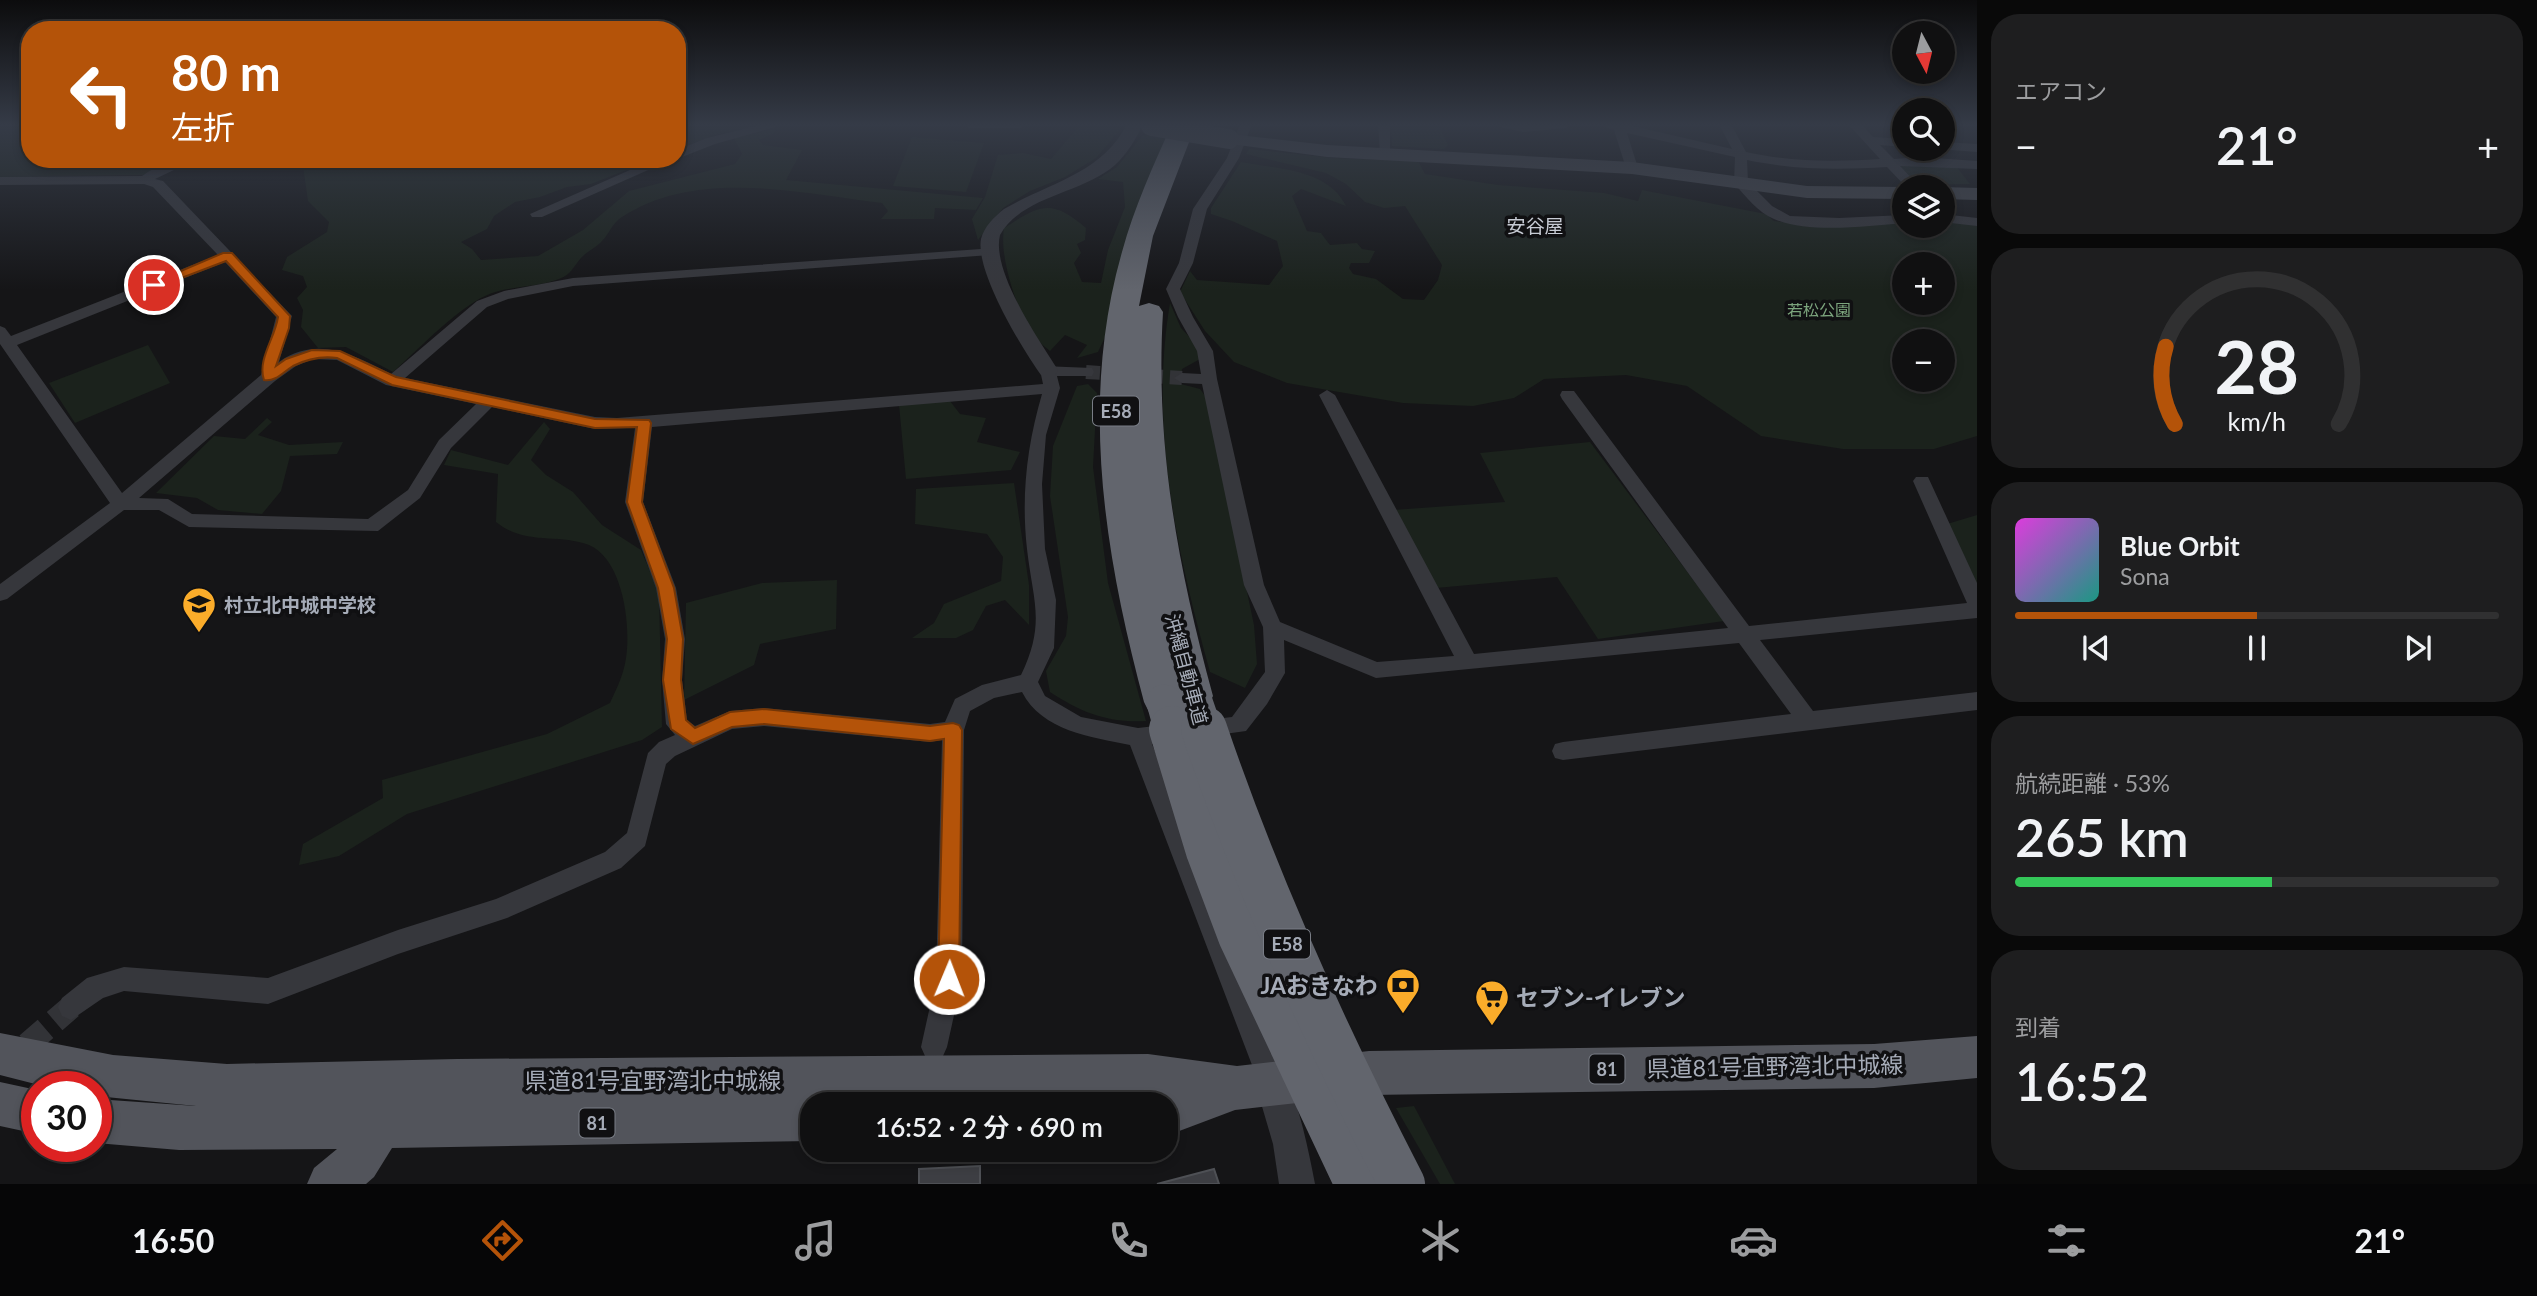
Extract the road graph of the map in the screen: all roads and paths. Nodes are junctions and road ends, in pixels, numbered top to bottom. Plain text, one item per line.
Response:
1 (619, 179) edge
2 (1076, 179) edge
3 (1160, 179) edge
4 (1191, 179) edge
5 (1219, 179) edge
6 (1714, 179) edge
7 (1741, 179) edge
8 (145, 180) joint
9 (0, 181) edge
10 (1741, 183) junction
11 (1892, 193) edge
12 (1955, 193) edge
13 (1977, 194) edge
14 (537, 214) dead end
15 (1892, 219) edge
16 (1955, 219) edge
17 (1977, 222) edge
18 (990, 251) junction
19 (228, 256) junction
20 (4, 337) edge
21 (1086, 372) tunnel mouth
22 (269, 377) junction
23 (1182, 378) tunnel mouth
24 (1050, 379) junction
25 (1209, 379) junction
26 (392, 381) junction
27 (1327, 395) dead end
28 (1568, 395) dead end
29 (488, 401) junction
30 (644, 423) junction
31 (1923, 481) dead end
32 (120, 504) junction
33 (0, 594) edge
34 (1977, 608) edge
35 (1273, 627) junction
36 (1744, 634) junction
37 (1468, 663) junction
38 (1027, 682) junction
39 (1977, 701) edge
40 (1165, 712) junction
41 (1808, 721) junction
42 (953, 730) junction
43 (693, 737) junction
44 (1563, 751) dead end
45 (71, 1007) tunnel mouth
46 (934, 1047) dead end
47 (0, 1054) edge
48 (1977, 1057) edge
49 (404, 1083) junction
50 (1255, 1087) junction
51 (0, 1104) edge
52 (21, 1109) edge
53 (1178, 1110) edge
54 (800, 1119) edge
55 (112, 1122) edge
56 (382, 1126) junction
57 (330, 1184) edge
58 (1297, 1184) edge
59 (1358, 1184) edge
60 (1402, 1184) edge

1 - 14 street
2 - 18 street
3 - 40 highway, 沖縄自動車道 / E58
4 - 40 highway, 沖縄自動車道 / E58
5 - 25 street
6 - 10 main road
7 - 10 street
8 - 9 street
8 - 19 street
10 - 11 main road
10 - 15 street
12 - 13 main road
16 - 17 street
18 - 24 street
18 - 26 street
19 - 20 street
19 - 22 street
20 - 32 street
21 - 24 street
22 - 26 street
22 - 32 street
23 - 25 street
24 - 30 street
24 - 38 street
25 - 35 street
26 - 29 street
27 - 37 street
28 - 36 street
29 - 30 street
29 - 32 street
30 - 43 street
31 - 34 street
32 - 33 street
34 - 36 street
35 - 37 street
35 - 40 street
36 - 37 street
36 - 41 street
38 - 40 street
38 - 42 street
39 - 41 street
40 - 50 street
40 - 59 highway, 沖縄自動車道 / E58, bridge
40 - 60 highway, 沖縄自動車道 / E58, bridge
41 - 44 street
42 - 43 street
42 - 46 street
43 - 45 street
47 - 49 main road, 81
48 - 50 main road, 県道81号宜野湾北中城線 / 81
49 - 50 main road, 県道81号宜野湾北中城線 / 81
49 - 56 main road
50 - 53 main road, 県道81号宜野湾北中城線 / 81
50 - 58 street
51 - 52 main road
54 - 56 main road, 県道81号宜野湾北中城線 / 81
55 - 56 main road, 81
56 - 57 main road

